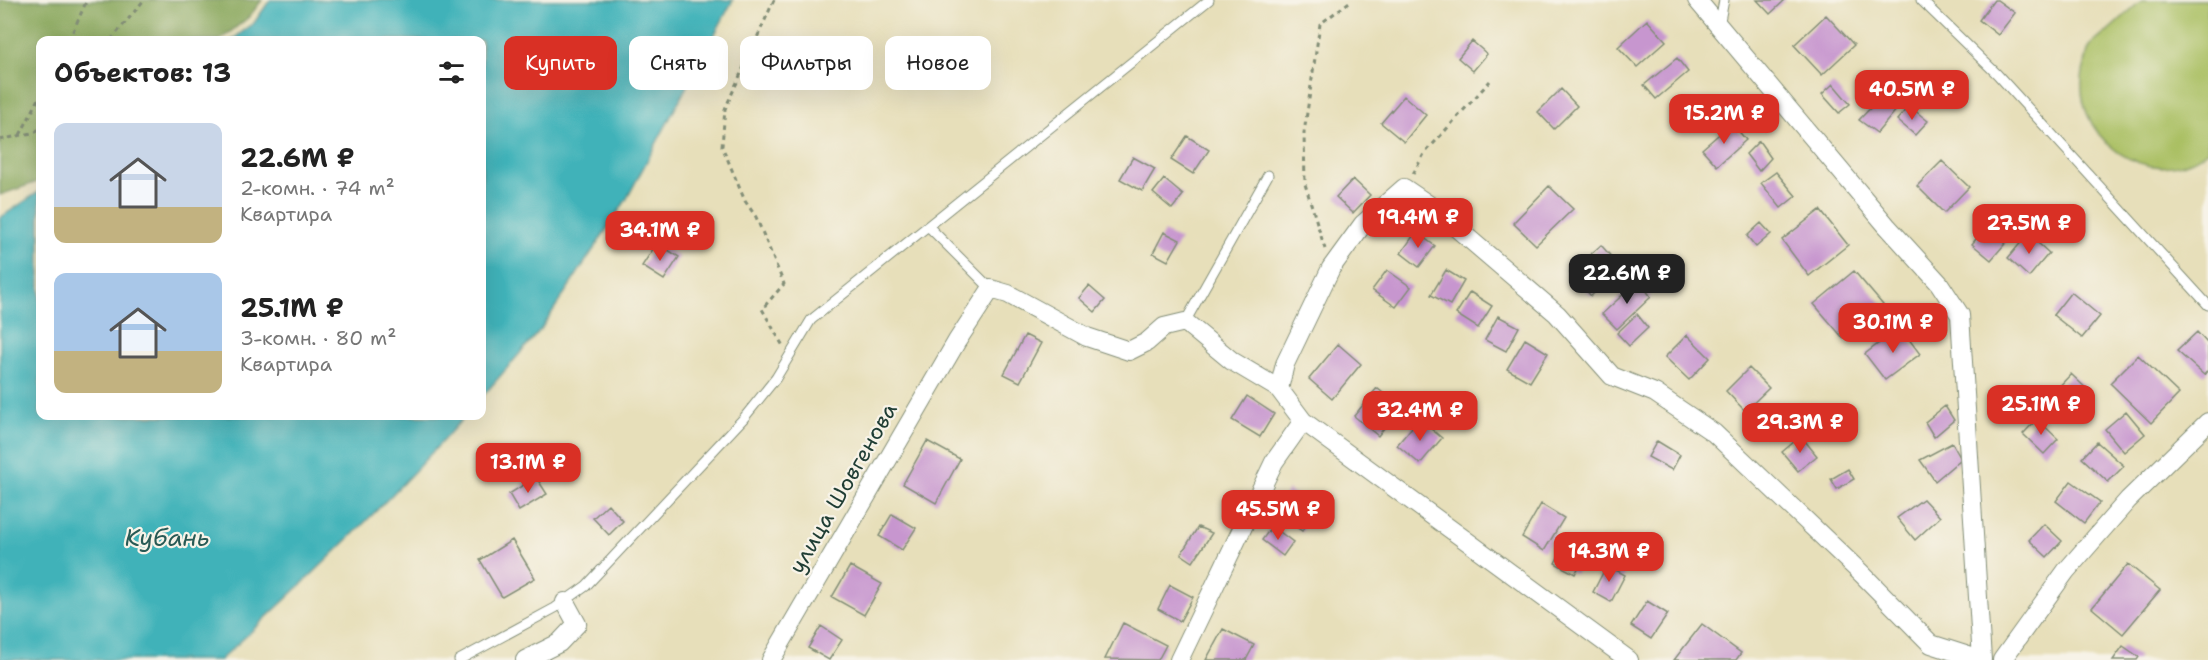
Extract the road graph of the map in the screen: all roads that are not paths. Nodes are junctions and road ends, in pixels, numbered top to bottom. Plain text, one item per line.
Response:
1 (1209, 0) edge
2 (1697, 0) edge
3 (1724, 0) edge
4 (1921, 0) edge
5 (1719, 26) junction
6 (1268, 175) dead end
7 (928, 226) junction
8 (992, 289) junction
9 (2208, 305) edge
10 (1185, 322) junction
11 (1279, 389) junction
12 (1303, 420) junction
13 (2208, 422) edge
14 (565, 602) junction
15 (1603, 652) edge
16 (459, 660) edge
17 (525, 660) edge
18 (771, 660) edge
19 (1179, 660) edge
20 (1629, 660) edge
21 (1982, 660) edge
22 (2002, 660) edge

1 - 7 lane
2 - 5 street
3 - 5 lane
4 - 9 lane
5 - 21 street
6 - 10 lane
7 - 8 lane
7 - 14 lane
8 - 10 street
8 - 18 street, улица Шовгенова
10 - 11 street
11 - 12 street
11 - 21 street
12 - 15 street
12 - 19 street
13 - 22 street
14 - 16 lane
14 - 17 street
15 - 20 street

